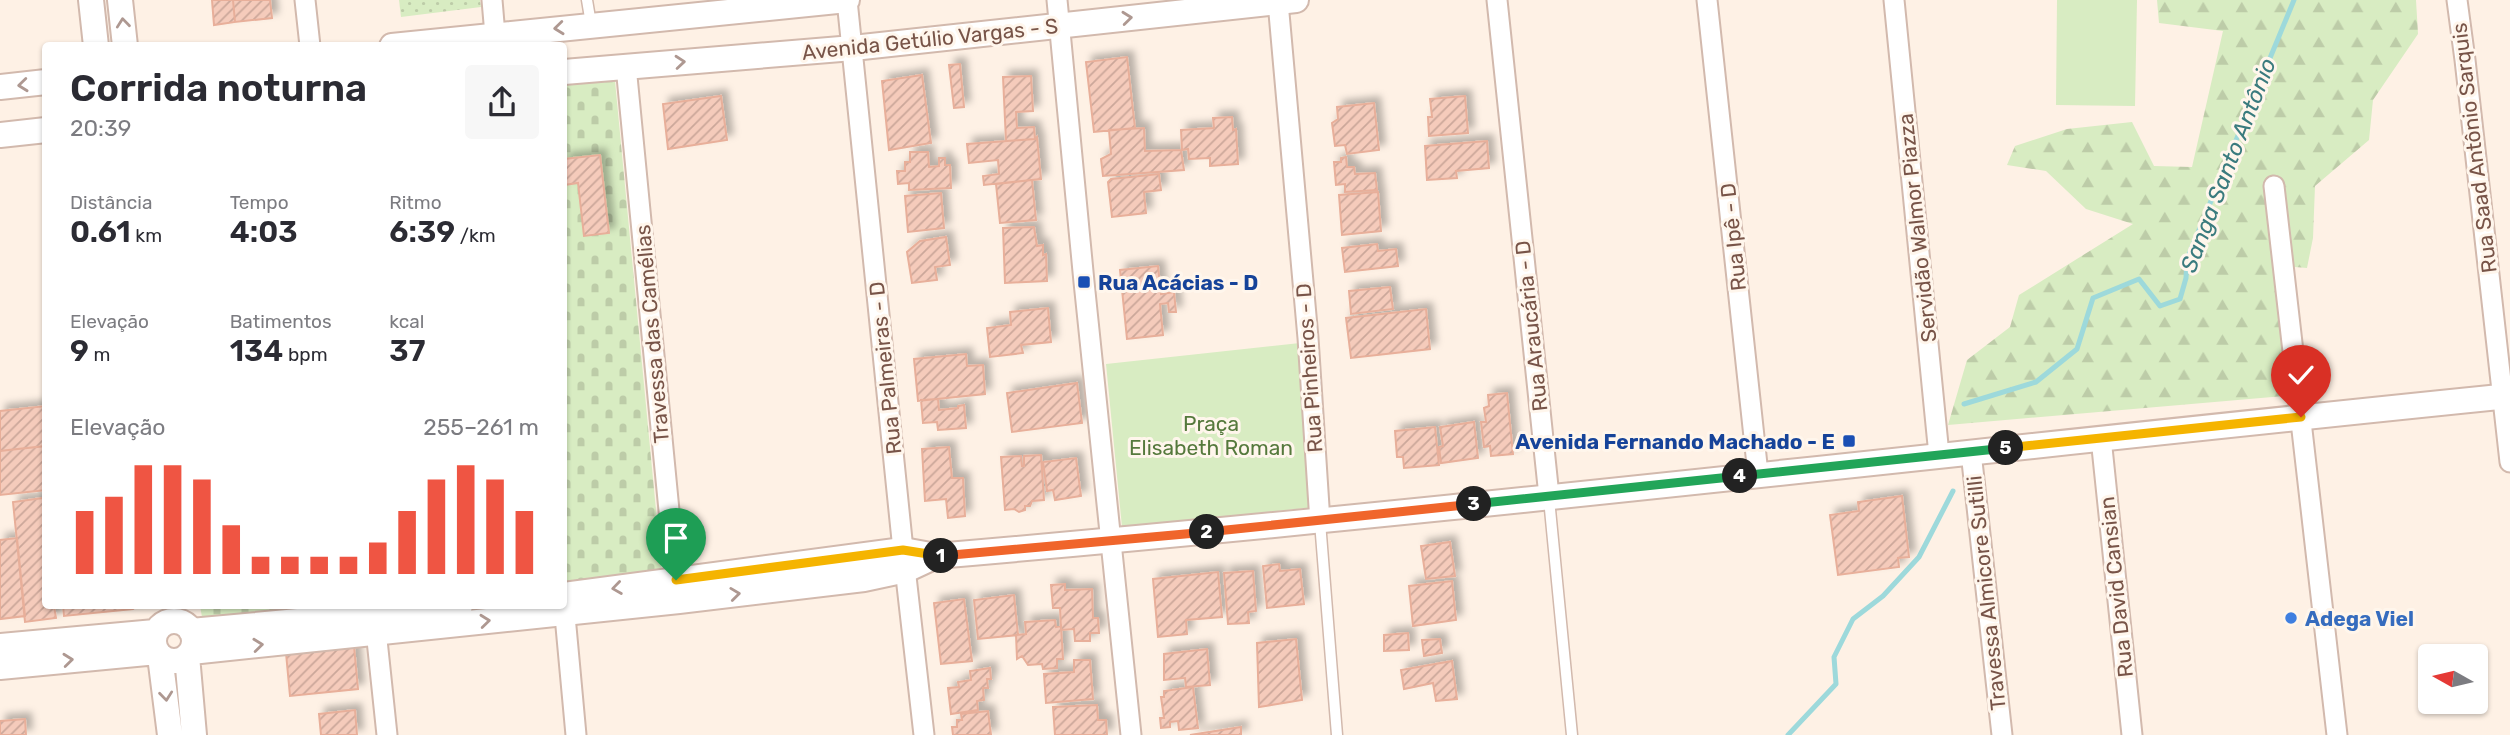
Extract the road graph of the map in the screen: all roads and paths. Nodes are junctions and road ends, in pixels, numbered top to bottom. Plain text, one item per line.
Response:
1 (91, 0) edge
2 (120, 0) edge
3 (305, 0) edge
4 (492, 0) edge
5 (587, 0) edge
6 (847, 0) edge
7 (1057, 0) edge
8 (1497, 0) edge
9 (1707, 0) edge
10 (1894, 0) edge
11 (2456, 0) edge
12 (1287, 1) edge
13 (591, 24) junction
14 (1060, 26) junction
15 (495, 35) junction
16 (96, 42) edge
17 (125, 42) edge
18 (310, 42) edge
19 (429, 42) edge
20 (852, 48) junction
21 (626, 66) junction
22 (567, 72) edge
23 (42, 82) edge
24 (0, 87) edge
25 (42, 131) edge
26 (0, 135) edge
27 (2274, 186) dead end
28 (2507, 396) edge
29 (2301, 417) junction
30 (2101, 438) junction
31 (1971, 452) junction
32 (1939, 455) junction
33 (2510, 463) edge
34 (1758, 474) junction
35 (1549, 496) junction
36 (1320, 522) junction
37 (1111, 541) junction
38 (904, 560) junction
39 (677, 591) junction
40 (567, 605) edge
41 (445, 609) edge
42 (522, 609) edge
43 (564, 609) edge
44 (375, 623) junction
45 (188, 634) edge
46 (157, 635) edge
47 (0, 646) edge
48 (0, 667) edge
49 (170, 735) edge
50 (194, 735) edge
51 (387, 735) edge
52 (576, 735) edge
53 (925, 735) edge
54 (1131, 735) edge
55 (1337, 735) edge
56 (1572, 735) edge
57 (2002, 735) edge
58 (2132, 735) edge
59 (2337, 735) edge

1 - 16 street
17 -> 2 street
3 - 18 street
4 - 15 street
5 - 13 lane
6 - 13 street
6 - 20 street, Rua Palmeiras - D
7 - 14 street
8 - 35 street, Rua Araucária - D
9 - 34 street, Rua Ipê - D
10 - 32 street, Servidão Walmor Piazza
11 - 28 street, Rua Saad Antônio Sarquis
14 -> 12 street, Avenida Getúlio Vargas - S
12 - 36 street, Rua Pinheiros - D
13 -> 15 street
14 - 20 street, Avenida Getúlio Vargas - S
14 - 37 street
15 - 19 street
21 -> 20 street, Avenida Getúlio Vargas - S
20 - 38 street, Rua Palmeiras - D
21 - 22 street, Avenida Getúlio Vargas - S
21 - 39 street, Travessa das Camélias
23 -> 24 street
25 - 26 street
27 - 29 street
28 - 29 street
28 - 33 street, Rua Saad Antônio Sarquis
29 - 30 street
29 - 59 street
30 - 31 street
30 - 58 street, Rua David Cansian
31 - 32 street
31 - 57 street, Travessa Almicore Sutilli
32 - 34 street
34 - 35 street
35 - 36 street
35 - 56 lane, Rua Araucária - D
36 - 37 street
36 - 55 lane, Rua Pinheiros - D
37 - 38 street
37 - 54 street
38 - 39 street
38 - 53 street, Rua Palmeiras - D
39 - 40 street
41 - 44 street
44 -> 42 street
43 - 52 street
44 - 45 street
44 - 51 street
45 - 46 street
45 - 46 street
45 - 50 street
46 - 47 street
48 -> 46 street
46 -> 49 street

